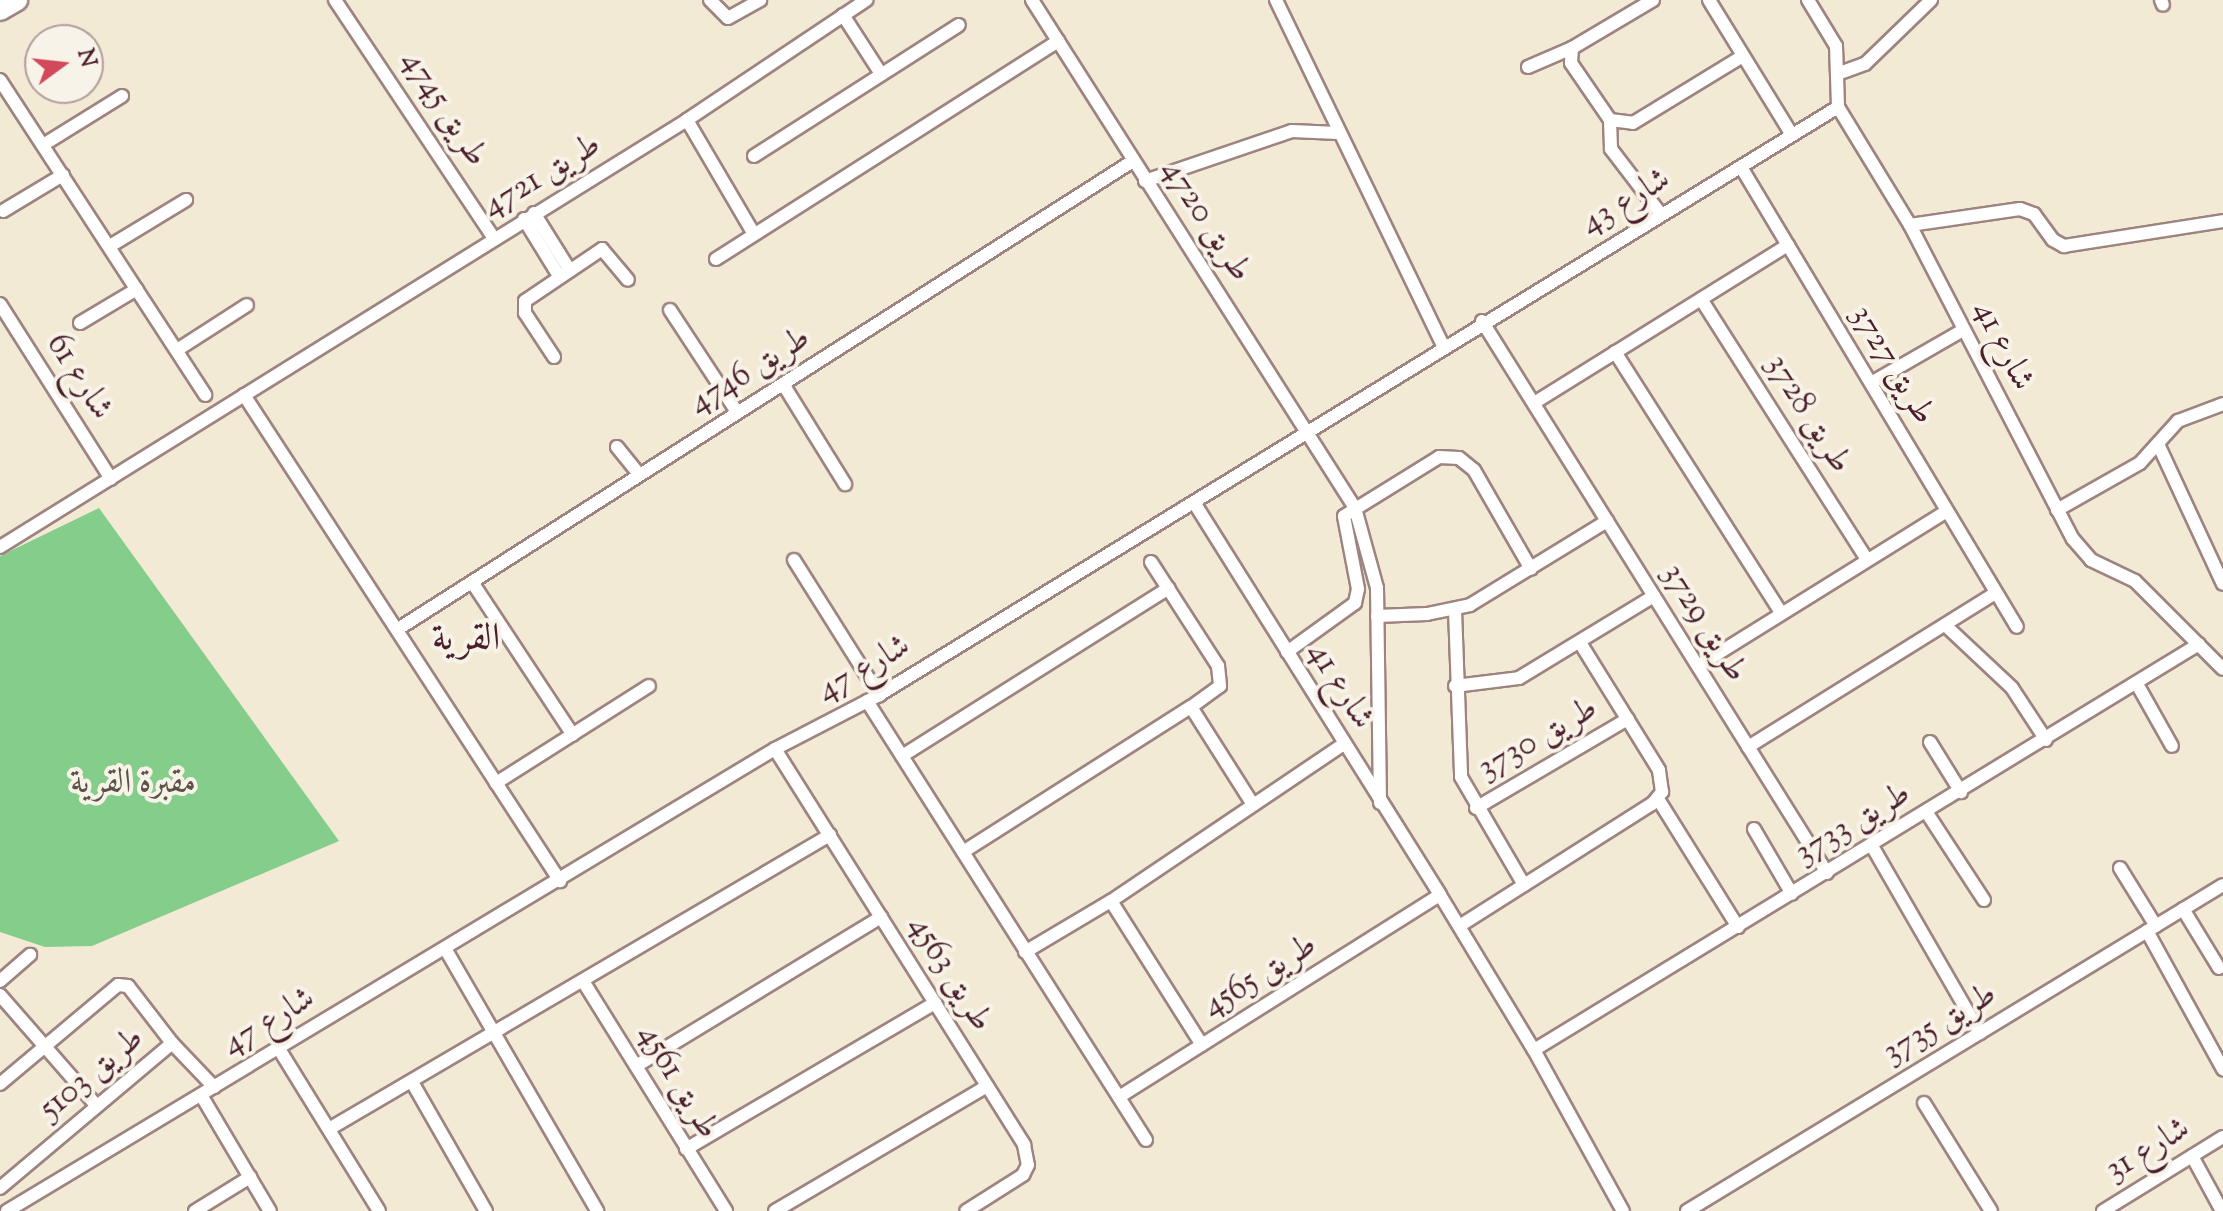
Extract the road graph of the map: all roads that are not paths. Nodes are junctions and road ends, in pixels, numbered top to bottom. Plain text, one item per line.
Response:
1 (17, 0) edge
2 (335, 0) edge
3 (710, 0) edge
4 (760, 0) edge
5 (866, 0) edge
6 (1032, 0) edge
7 (1276, 0) edge
8 (1653, 0) edge
9 (1709, 0) edge
10 (1808, 0) edge
11 (1931, 0) edge
12 (344, 6) edge
13 (0, 10) edge
14 (843, 15) junction
15 (959, 25) dead end
16 (1058, 41) junction
17 (1572, 48) junction
18 (1741, 57) junction
19 (1528, 67) dead end
20 (881, 74) junction
21 (1837, 74) junction
22 (0, 80) edge
23 (122, 96) dead end
24 (1838, 107) junction
25 (687, 120) junction
26 (1610, 120) junction
27 (1338, 133) junction
28 (1792, 135) junction
29 (43, 145) junction
30 (754, 156) dead end
31 (1133, 161) junction
32 (1741, 167) junction
33 (63, 175) junction
34 (1145, 181) junction
35 (186, 200) dead end
36 (3, 211) dead end
37 (1660, 213) junction
38 (529, 216) junction
39 (2223, 221) edge
40 (1910, 225) junction
41 (754, 234) junction
42 (493, 237) junction
43 (1788, 245) junction
44 (110, 246) junction
45 (716, 259) dead end
46 (564, 272) junction
47 (628, 280) dead end
48 (137, 289) junction
49 (1701, 299) junction
50 (0, 304) edge
51 (247, 305) dead end
52 (670, 310) dead end
53 (1482, 321) junction
54 (80, 323) dead end
55 (1963, 330) junction
56 (1443, 345) junction
57 (177, 350) junction
58 (1615, 352) junction
59 (554, 357) dead end
60 (1871, 383) junction
61 (783, 384) junction
62 (205, 395) dead end
63 (244, 395) junction
64 (1534, 403) junction
65 (2223, 404) edge
66 (737, 412) junction
67 (1309, 431) junction
68 (2158, 444) junction
69 (617, 447) dead end
70 (639, 474) junction
71 (111, 479) junction
72 (845, 484) dead end
73 (1195, 504) junction
74 (1355, 508) junction
75 (2057, 510) junction
76 (1947, 511) junction
77 (1607, 521) junction
78 (0, 546) edge
79 (794, 560) dead end
80 (1867, 560) junction
81 (1151, 562) dead end
82 (1531, 569) junction
83 (472, 582) junction
84 (2223, 584) edge
85 (1169, 588) junction
86 (1995, 593) junction
87 (1654, 596) junction
88 (1455, 610) junction
89 (1781, 613) junction
90 (1377, 616) junction
91 (1945, 625) junction
92 (2017, 627) dead end
93 (398, 629) junction
94 (1581, 644) junction
95 (2199, 644) junction
96 (1287, 652) junction
97 (1698, 666) junction
98 (2223, 669) edge
99 (2137, 684) junction
100 (649, 686) dead end
101 (1455, 686) junction
102 (873, 698) junction
103 (1191, 707) junction
104 (1628, 719) junction
105 (573, 735) junction
106 (2046, 740) junction
107 (1930, 742) dead end
108 (1344, 744) junction
109 (2172, 746) dead end
110 (1748, 747) junction
111 (775, 749) junction
112 (902, 756) junction
113 (496, 783) junction
114 (1961, 792) junction
115 (1658, 799) junction
116 (1252, 803) junction
117 (1380, 803) junction
118 (1476, 808) junction
119 (1927, 813) junction
120 (1754, 829) dead end
121 (830, 835) junction
122 (1872, 846) junction
123 (963, 852) junction
124 (2120, 868) dead end
125 (1827, 873) junction
126 (560, 881) junction
127 (1524, 885) junction
128 (2223, 885) edge
129 (1792, 894) junction
130 (1436, 899) junction
131 (1984, 900) dead end
132 (1111, 901) junction
133 (2183, 909) junction
134 (881, 917) junction
135 (1461, 925) junction
136 (1738, 927) junction
137 (2152, 928) junction
138 (446, 950) junction
139 (1025, 952) junction
140 (30, 955) dead end
141 (2219, 968) dead end
142 (0, 981) edge
143 (583, 981) junction
144 (0, 995) edge
145 (935, 1003) junction
146 (1980, 1033) junction
147 (494, 1035) junction
148 (172, 1043) junction
149 (1202, 1045) junction
150 (45, 1047) junction
151 (279, 1049) junction
152 (1534, 1050) junction
153 (636, 1066) junction
154 (2223, 1069) edge
155 (412, 1082) junction
156 (0, 1084) edge
157 (987, 1086) junction
158 (214, 1087) junction
159 (201, 1095) junction
160 (1119, 1097) junction
161 (1924, 1103) dead end
162 (97, 1106) junction
163 (329, 1129) junction
164 (2223, 1137) edge
165 (1146, 1140) dead end
166 (686, 1149) junction
167 (2192, 1156) junction
168 (250, 1177) junction
169 (0, 1188) edge
170 (2123, 1199) junction
171 (7, 1211) edge
172 (195, 1211) edge
173 (270, 1211) edge
174 (379, 1211) edge
175 (486, 1211) edge
176 (597, 1211) edge
177 (726, 1211) edge
178 (775, 1211) edge
179 (966, 1211) edge
180 (1623, 1211) edge
181 (1687, 1211) edge
182 (1991, 1211) edge
183 (2103, 1211) edge
184 (2130, 1211) edge
185 (2222, 1211) edge

1 - 13 main road
2 - 12 street, طريق 4745
3 - 4 street
5 - 14 street, طريق 4721
6 - 16 street, طريق 4720
7 - 27 street
8 - 17 street
9 - 18 street
10 - 21 street, شارع 41
11 - 21 street
12 - 42 street, طريق 4745
14 - 20 street
14 - 25 street, طريق 4721
15 - 20 street
16 - 31 street, طريق 4720
16 - 41 street
17 - 19 street
17 - 26 street
18 - 26 street
18 - 28 street
20 - 30 street
21 - 24 street, شارع 41
22 - 29 street
23 - 29 street
24 - 28 street, شارع 43
24 - 40 street, شارع 41
25 - 38 street, طريق 4721
25 - 41 street
26 - 37 street
27 - 34 street
27 - 56 street
28 - 32 street, شارع 43
29 - 33 street
31 - 34 street, طريق 4720
31 - 61 street, طريق 4746
32 - 37 street, شارع 43
32 - 43 street, طريق 3727
33 - 36 street
33 - 44 street
34 - 67 street, طريق 4720
35 - 44 street
37 - 53 street, شارع 43
38 - 42 street, طريق 4721
38 - 46 street
39 - 40 street
40 - 55 street, شارع 41
41 - 45 street
42 - 63 street, طريق 4721
43 - 49 street
43 - 60 street, طريق 3727
44 - 48 street
46 - 47 street
46 - 59 street
48 - 54 street
48 - 57 street
49 - 58 street
49 - 80 street, طريق 3728
50 - 71 street, شارع 61
51 - 57 street
52 - 66 street
53 - 56 street, شارع 43
53 - 64 street, طريق 3729
55 - 60 street
55 - 75 street, شارع 41
56 - 67 street, شارع 43
57 - 62 street
58 - 64 street
58 - 89 street
60 - 76 street, طريق 3727
61 - 66 street, طريق 4746
61 - 72 street
63 - 71 street
63 - 93 street
64 - 77 street, طريق 3729
65 - 68 street
66 - 70 street, طريق 4746
67 - 73 street, شارع 43
67 - 74 street, طريق 4720
68 - 75 street
68 - 84 street
69 - 70 street
70 - 83 street, طريق 4746
71 - 78 street
73 - 96 street, شارع 41
73 - 102 street, شارع 47
74 - 82 street
74 - 90 street, طريق 4720
74 - 96 street
75 - 95 street, شارع 41
76 - 80 street
76 - 86 street, طريق 3727
77 - 82 street
77 - 87 street, طريق 3729
79 - 102 street
80 - 89 street
81 - 85 street
82 - 88 street
83 - 93 street, طريق 4746
83 - 105 street
85 - 103 street
85 - 112 street
86 - 91 street
86 - 92 street, طريق 3727
87 - 94 street, طريق 3730
87 - 97 street, طريق 3729
88 - 90 street
88 - 101 street, طريق 3730
89 - 97 street
90 - 117 street, طريق 4720
91 - 106 street
91 - 110 street
93 - 113 street
94 - 101 street, طريق 3730
94 - 104 street, طريق 3730
95 - 98 street, شارع 41
95 - 99 street, طريق 3733
96 - 108 street, شارع 41
97 - 110 street, طريق 3729
99 - 106 street, طريق 3733
99 - 109 street
100 - 105 street
101 - 118 street, طريق 3730
102 - 111 street, شارع 47
102 - 112 street
103 - 116 street
103 - 123 street
104 - 115 street, طريق 3730
104 - 118 street, طريق 3730
105 - 113 street
106 - 114 street, طريق 3733
107 - 114 street
108 - 116 street
108 - 117 street, شارع 41
110 - 125 street, طريق 3729
111 - 121 street, طريق 4563
111 - 126 street, شارع 47
112 - 123 street
113 - 126 street
114 - 119 street, طريق 3733
115 - 127 street
115 - 136 street
116 - 132 street
117 - 130 street, شارع 41
118 - 127 street, طريق 3730
119 - 122 street, طريق 3733
119 - 131 street
120 - 129 street
121 - 134 street, طريق 4563
121 - 143 street
122 - 125 street, طريق 3733
122 - 146 street
123 - 139 street
124 - 137 street
125 - 129 street, طريق 3733
126 - 138 street, شارع 47
127 - 135 street
128 - 133 street, طريق 3735
129 - 136 street, طريق 3733
130 - 135 street, شارع 41
130 - 149 street, طريق 4565
132 - 139 street
132 - 149 street
133 - 137 street, طريق 3735
133 - 141 street
134 - 145 street, طريق 4563
134 - 153 street
135 - 152 street, شارع 41
136 - 152 street, طريق 3733
137 - 146 street, طريق 3735
137 - 154 street
138 - 147 street
138 - 151 street, شارع 47
139 - 160 street
140 - 142 street
143 - 147 street
143 - 153 street, طريق 4561
144 - 150 street
145 - 157 street, طريق 4563
145 - 166 street
146 - 181 street, طريق 3735
147 - 155 street
147 - 176 street
148 - 150 street
148 - 158 street, طريق 5103
148 - 162 street, طريق 5103
149 - 160 street, طريق 4565
150 - 156 street
150 - 162 street
151 - 158 street, شارع 47
151 - 163 street
152 - 180 street, شارع 41
153 - 166 street, طريق 4561
155 - 163 street
155 - 175 street
157 - 178 street
157 - 179 street, طريق 4563
158 - 159 street, شارع 47
159 - 168 street
159 - 171 street, شارع 47
160 - 165 street
161 - 182 street
162 - 169 street, طريق 5103
163 - 174 street
164 - 167 street, شارع 31
166 - 177 street, طريق 4561
167 - 170 street, شارع 31
167 - 185 street
168 - 172 street
168 - 173 street
170 - 183 street, شارع 31
170 - 184 street

